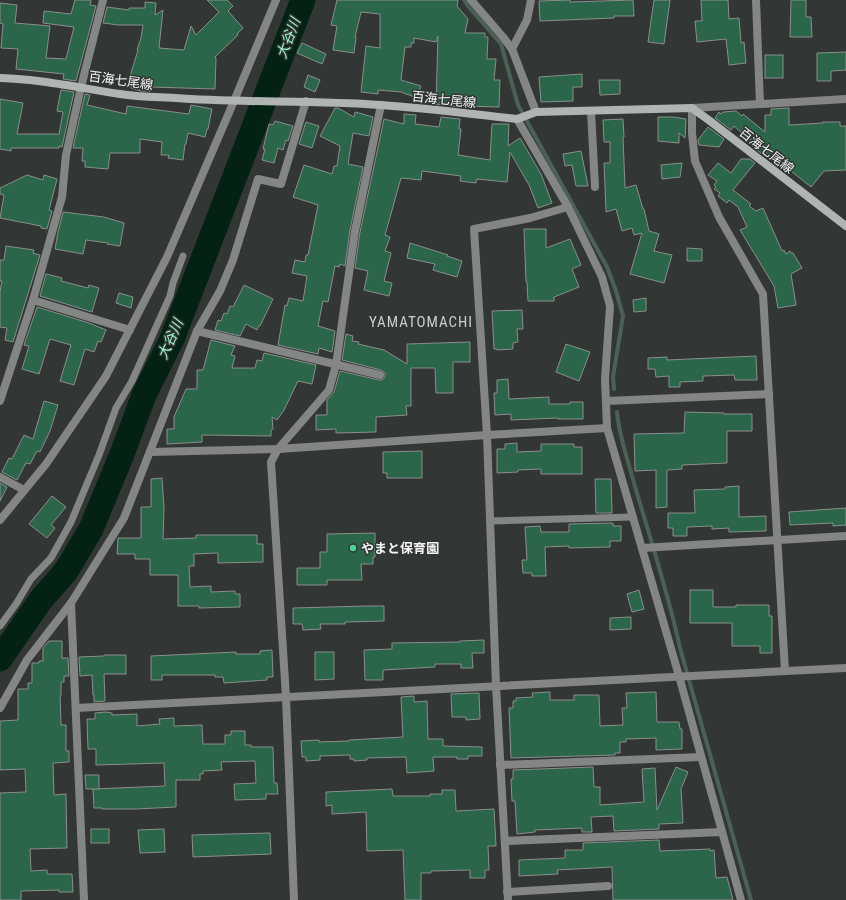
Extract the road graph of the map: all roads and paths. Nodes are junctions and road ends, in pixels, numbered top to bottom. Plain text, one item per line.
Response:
1 (103, 0) edge
2 (276, 0) edge
3 (471, 0) edge
4 (531, 0) edge
5 (756, 0) edge
6 (512, 49) junction
7 (0, 78) edge
8 (81, 87) junction
9 (846, 99) edge
10 (234, 101) junction
11 (306, 101) junction
12 (760, 104) junction
13 (381, 105) junction
14 (692, 108) junction
15 (591, 111) junction
16 (526, 116) junction
17 (595, 188) dead end
18 (568, 207) junction
19 (846, 226) edge
20 (183, 256) dead end
21 (33, 300) junction
22 (130, 330) junction
23 (197, 331) junction
24 (336, 365) junction
25 (380, 375) dead end
26 (769, 394) junction
27 (0, 400) edge
28 (606, 401) junction
29 (607, 428) junction
30 (487, 435) junction
31 (278, 449) junction
32 (150, 452) junction
33 (0, 477) edge
34 (24, 490) junction
35 (633, 517) junction
36 (0, 520) edge
37 (490, 521) junction
38 (846, 536) edge
39 (779, 540) junction
40 (642, 548) junction
41 (71, 603) junction
42 (0, 626) edge
43 (846, 668) edge
44 (786, 671) junction
45 (685, 676) junction
46 (496, 686) junction
47 (286, 697) junction
48 (0, 708) edge
49 (76, 708) junction
50 (701, 757) junction
51 (500, 765) junction
52 (722, 832) junction
53 (505, 840) junction
54 (608, 886) dead end
55 (508, 896) edge
56 (84, 900) edge
57 (294, 900) edge
58 (741, 900) edge

1 - 8 street
2 - 10 street
3 - 6 street
4 - 6 street
5 - 12 street
6 - 16 street
7 - 8 main road, 百海七尾線
8 - 10 main road, 百海七尾線
8 - 21 street
9 - 12 street
10 - 11 main road, 百海七尾線
10 - 22 street
11 - 13 main road, 百海七尾線
11 - 23 street
12 - 14 street
13 - 16 main road, 百海七尾線
13 - 24 street
14 - 15 main road, 百海七尾線
14 - 19 main road, 百海七尾線
14 - 26 street
15 - 16 main road, 百海七尾線
15 - 17 street
16 - 18 street
18 - 28 street
18 - 30 street
20 - 42 lane
21 - 22 street
21 - 27 street
22 - 34 street
23 - 24 street
23 - 32 street
24 - 25 street
24 - 31 street
26 - 28 street
26 - 39 street
28 - 29 street
29 - 30 street
29 - 35 street
30 - 31 street
30 - 37 street
31 - 32 street
31 - 47 street
32 - 41 street
33 - 34 street
34 - 36 street
35 - 37 lane
35 - 40 street
37 - 46 street
38 - 39 street
39 - 40 street
39 - 44 street
40 - 45 street
41 - 48 street
41 - 49 street
43 - 44 street
44 - 45 street
45 - 46 street
45 - 50 street
46 - 47 street
46 - 51 street
47 - 49 street
47 - 57 street
49 - 56 street
50 - 51 street
50 - 52 street
51 - 53 street
52 - 53 street
52 - 58 street
53 - 55 street
54 - 55 street

